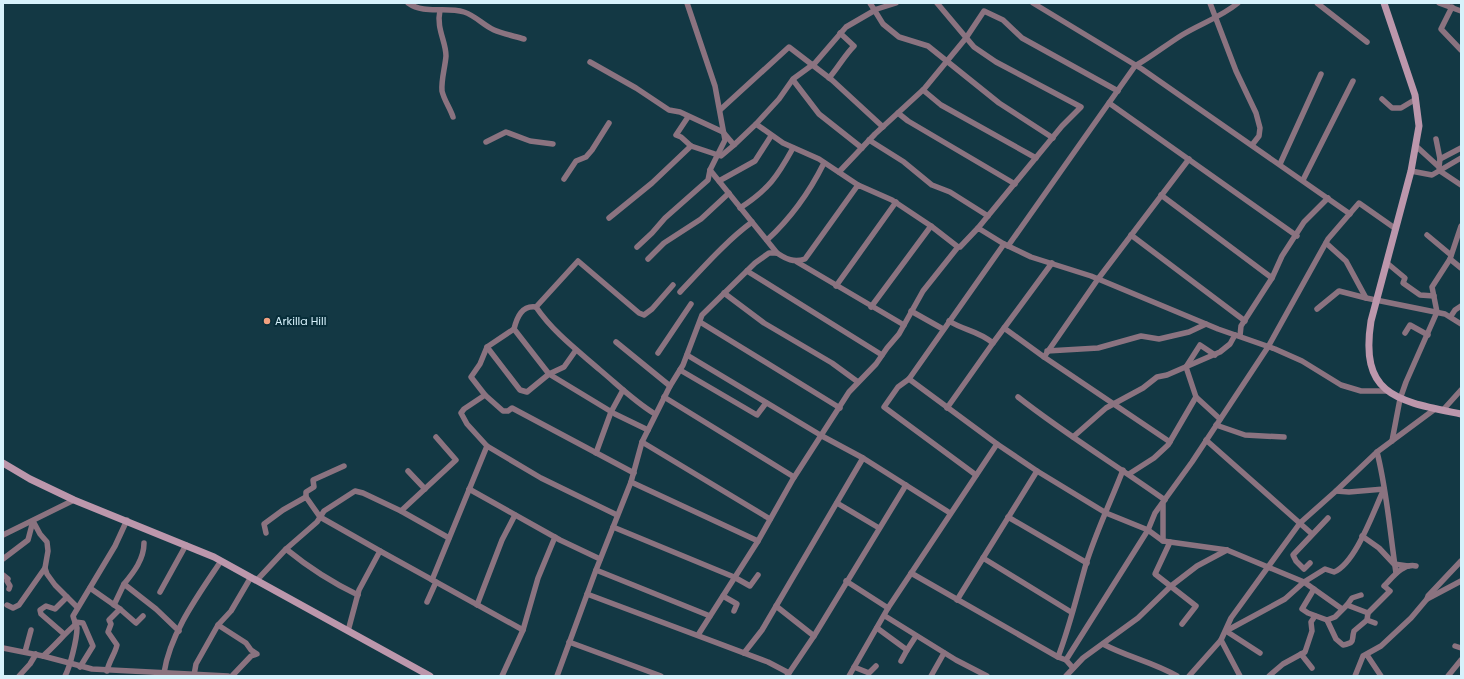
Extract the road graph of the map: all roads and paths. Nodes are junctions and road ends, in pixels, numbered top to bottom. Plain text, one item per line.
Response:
1 (408, 3) edge
2 (687, 3) edge
3 (870, 3) edge
4 (896, 3) edge
5 (937, 3) edge
6 (1033, 3) edge
7 (1210, 3) edge
8 (1238, 3) edge
9 (1317, 3) edge
10 (1384, 3) edge
11 (1439, 3) edge
12 (1450, 5) edge
13 (440, 10) junction
14 (875, 10) junction
15 (1461, 11) edge
16 (1215, 18) junction
17 (840, 33) junction
18 (966, 38) junction
19 (524, 39) dead end
20 (1367, 42) dead end
21 (1461, 50) edge
22 (947, 61) junction
23 (590, 62) dead end
24 (813, 64) junction
25 (1135, 66) junction
26 (1321, 74) dead end
27 (829, 78) junction
28 (792, 80) junction
29 (1353, 81) dead end
30 (923, 90) junction
31 (1118, 90) junction
32 (1382, 99) dead end
33 (1416, 99) junction
34 (1108, 103) junction
35 (720, 110) junction
36 (898, 113) junction
37 (453, 117) dead end
38 (688, 117) junction
39 (609, 123) dead end
40 (756, 124) junction
41 (883, 127) junction
42 (723, 132) junction
43 (771, 136) junction
44 (1053, 138) junction
45 (1436, 139) dead end
46 (869, 140) junction
47 (486, 142) dead end
48 (553, 144) dead end
49 (734, 145) junction
50 (1252, 145) junction
51 (691, 146) junction
52 (1416, 146) junction
53 (793, 148) junction
54 (862, 148) junction
55 (1461, 148) edge
56 (717, 154) junction
57 (1036, 158) junction
58 (1461, 158) edge
59 (1189, 159) junction
60 (1440, 159) junction
61 (824, 163) junction
62 (1280, 164) junction
63 (1440, 169) junction
64 (710, 170) junction
65 (1412, 170) junction
66 (839, 172) junction
67 (564, 179) dead end
68 (1303, 180) junction
69 (719, 181) junction
70 (1015, 184) junction
71 (858, 185) junction
72 (1461, 185) edge
73 (729, 194) junction
74 (1161, 195) junction
75 (1328, 198) junction
76 (896, 202) junction
77 (740, 208) junction
78 (1350, 214) junction
79 (988, 216) junction
80 (608, 218) dead end
81 (752, 222) junction
82 (931, 226) junction
83 (1461, 226) edge
84 (978, 228) junction
85 (1396, 229) junction
86 (1427, 234) dead end
87 (1131, 235) junction
88 (1297, 236) junction
89 (767, 240) junction
90 (1326, 243) junction
91 (1006, 245) junction
92 (637, 247) dead end
93 (958, 247) junction
94 (777, 253) junction
95 (1451, 257) junction
96 (648, 259) dead end
97 (797, 262) junction
98 (1052, 263) junction
99 (1387, 263) junction
100 (1461, 268) edge
101 (747, 271) junction
102 (1272, 278) junction
103 (1098, 279) junction
104 (673, 285) dead end
105 (836, 286) junction
106 (680, 292) dead end
107 (724, 293) junction
108 (1434, 296) junction
109 (1366, 298) junction
110 (1377, 301) junction
111 (691, 304) dead end
112 (1461, 306) edge
113 (536, 307) junction
114 (871, 307) junction
115 (1316, 309) dead end
116 (911, 311) junction
117 (1437, 312) junction
118 (1451, 316) junction
119 (1245, 320) junction
120 (949, 321) junction
121 (700, 322) junction
122 (1206, 324) junction
123 (1461, 324) edge
124 (904, 325) junction
125 (514, 328) junction
126 (1004, 328) junction
127 (943, 329) junction
128 (1405, 332) dead end
129 (1428, 335) junction
130 (1237, 336) junction
131 (616, 342) dead end
132 (993, 343) junction
133 (1268, 346) junction
134 (487, 347) junction
135 (576, 350) junction
136 (1048, 351) junction
137 (658, 352) dead end
138 (687, 354) junction
139 (882, 355) junction
140 (1041, 355) junction
141 (1214, 355) junction
142 (1186, 367) junction
143 (680, 370) junction
144 (549, 374) junction
145 (909, 379) junction
146 (858, 382) junction
147 (670, 386) junction
148 (623, 390) junction
149 (1461, 390) edge
150 (1387, 391) junction
151 (485, 395) junction
152 (664, 397) junction
153 (1018, 397) dead end
154 (1196, 397) junction
155 (1400, 399) junction
156 (766, 403) junction
157 (1113, 403) junction
158 (840, 408) junction
159 (947, 408) junction
160 (1439, 410) junction
161 (611, 412) junction
162 (656, 414) junction
163 (1461, 414) edge
164 (1220, 419) junction
165 (1216, 425) junction
166 (648, 430) junction
167 (822, 436) junction
168 (436, 437) dead end
169 (1073, 437) junction
170 (1284, 437) dead end
171 (1206, 440) junction
172 (1392, 441) junction
173 (642, 442) junction
174 (1170, 442) junction
175 (997, 444) junction
176 (487, 446) junction
177 (1377, 452) junction
178 (596, 453) junction
179 (862, 458) junction
180 (3, 463) edge
181 (344, 466) dead end
182 (1123, 470) junction
183 (408, 471) dead end
184 (1037, 471) junction
185 (634, 473) junction
186 (1128, 474) junction
187 (976, 475) junction
188 (794, 477) junction
189 (631, 482) junction
190 (906, 485) junction
191 (425, 489) junction
192 (469, 489) junction
193 (1384, 489) junction
194 (1336, 492) junction
195 (306, 497) junction
196 (74, 500) junction
197 (1164, 501) junction
198 (837, 502) junction
199 (400, 511) junction
200 (1106, 513) junction
201 (950, 514) junction
202 (515, 515) junction
203 (617, 515) junction
204 (320, 516) junction
205 (1008, 517) junction
206 (1328, 518) dead end
207 (770, 519) junction
208 (127, 520) junction
209 (33, 521) junction
210 (1299, 524) junction
211 (613, 526) junction
212 (879, 528) junction
213 (1148, 530) junction
214 (266, 533) dead end
215 (1312, 534) junction
216 (3, 535) edge
217 (1362, 536) junction
218 (555, 537) junction
219 (449, 538) junction
220 (758, 541) junction
221 (1163, 541) junction
222 (144, 542) dead end
223 (1170, 542) junction
224 (186, 544) junction
225 (286, 549) junction
226 (1227, 550) junction
227 (380, 551) junction
228 (983, 558) junction
229 (3, 559) edge
230 (600, 559) junction
231 (221, 561) junction
232 (1461, 561) edge
233 (1087, 563) junction
234 (1310, 563) dead end
235 (1394, 564) junction
236 (1408, 566) junction
237 (1416, 566) dead end
238 (45, 568) junction
239 (1269, 568) junction
240 (596, 570) junction
241 (911, 573) junction
242 (1396, 573) junction
243 (3, 575) edge
244 (758, 575) dead end
245 (734, 577) junction
246 (254, 578) junction
247 (434, 581) junction
248 (846, 581) junction
249 (1461, 581) edge
250 (1304, 582) junction
251 (124, 584) junction
252 (1170, 586) junction
253 (90, 588) junction
254 (9, 589) dead end
255 (1314, 589) junction
256 (160, 592) dead end
257 (587, 594) junction
258 (358, 595) junction
259 (1361, 595) dead end
260 (723, 596) junction
261 (67, 597) junction
262 (1427, 599) junction
263 (957, 600) junction
264 (427, 602) dead end
265 (7, 605) dead end
266 (114, 605) junction
267 (477, 605) junction
268 (776, 606) junction
269 (77, 607) junction
270 (1344, 607) junction
271 (888, 608) junction
272 (120, 609) junction
273 (734, 611) dead end
274 (1071, 612) junction
275 (1368, 613) junction
276 (143, 616) dead end
277 (710, 616) junction
278 (885, 616) junction
279 (1315, 616) junction
280 (1327, 620) junction
281 (1367, 620) junction
282 (75, 623) junction
283 (1375, 623) dead end
284 (1182, 624) dead end
285 (218, 625) junction
286 (877, 628) junction
287 (31, 630) dead end
288 (179, 630) junction
289 (348, 630) junction
290 (523, 630) junction
291 (1226, 631) junction
292 (64, 634) junction
293 (698, 635) junction
294 (814, 636) junction
295 (916, 636) junction
296 (1221, 640) junction
297 (569, 642) junction
298 (1102, 644) junction
299 (1455, 646) dead end
300 (3, 648) edge
301 (1461, 648) edge
302 (907, 650) junction
303 (25, 652) junction
304 (944, 652) junction
305 (744, 653) junction
306 (1260, 653) dead end
307 (36, 654) junction
308 (1302, 654) junction
309 (1367, 655) junction
310 (43, 656) junction
311 (1058, 657) junction
312 (1066, 660) junction
313 (1461, 660) edge
314 (901, 661) dead end
315 (69, 664) junction
316 (876, 666) dead end
317 (80, 667) junction
318 (854, 667) junction
319 (1073, 668) junction
320 (1312, 668) dead end
321 (107, 671) junction
322 (101, 673) edge
323 (164, 673) junction
324 (23, 675) edge
325 (189, 675) edge
326 (788, 675) edge
327 (65, 676) edge
328 (228, 676) edge
329 (232, 676) edge
330 (430, 676) edge
331 (502, 676) edge
332 (556, 676) edge
333 (661, 676) edge
334 (849, 676) edge
335 (931, 676) edge
336 (986, 676) edge
337 (1066, 676) edge
338 (1177, 676) edge
339 (1189, 676) edge
340 (1240, 676) edge
341 (1269, 676) edge
342 (1355, 676) edge
343 (1381, 676) edge
344 (1448, 676) edge

1 - 13 street
2 - 35 street
3 - 14 street
4 - 14 street
5 - 18 street
6 - 25 street
7 - 16 street
8 - 16 street
9 - 20 street
10 - 33 street
11 - 12 street
12 - 15 street
12 - 21 street
13 - 19 street
13 - 37 street
14 - 17 street
14 - 22 street
16 - 25 street
16 - 50 street
17 - 24 street
17 - 27 street
18 - 22 street
18 - 31 street
18 - 44 street
22 - 30 street
22 - 44 street
23 - 38 street
24 - 27 street
24 - 28 street
24 - 35 street
25 - 31 street
25 - 50 street
26 - 62 street
27 - 41 street
28 - 40 street
28 - 54 street
29 - 68 street
30 - 36 street
30 - 57 street
31 - 34 street
32 - 33 street
33 - 52 street
34 - 59 street
34 - 91 street
35 - 42 street
36 - 41 street
36 - 70 street
38 - 42 street
38 - 51 street
39 - 67 street
40 - 43 street
40 - 49 street
41 - 46 street
42 - 49 street
42 - 56 street
43 - 53 street
43 - 69 street
44 - 57 street
45 - 60 street
46 - 54 street
46 - 79 street
47 - 48 street
49 - 56 street
50 - 62 street
51 - 56 street
51 - 80 street
52 - 63 street
52 - 65 street
53 - 61 street
53 - 77 street
54 - 66 street
55 - 60 street
56 - 64 street
57 - 70 street
58 - 63 street
59 - 74 street
59 - 88 street
60 - 63 street
61 - 66 street
61 - 89 street
62 - 68 street
63 - 65 street
63 - 72 street
64 - 69 street
64 - 92 street
65 - 85 street
66 - 71 street
68 - 75 street
69 - 73 street
70 - 79 street
71 - 76 street
71 - 97 street
73 - 77 street
73 - 96 street
74 - 87 street
74 - 102 street
75 - 78 street
75 - 88 street
76 - 82 street
76 - 105 street
77 - 81 street
78 - 85 street
78 - 90 street
79 - 84 street
81 - 89 street
81 - 106 street
82 - 93 street
82 - 114 street
83 - 95 street
84 - 91 street
84 - 93 street
85 - 99 street
86 - 95 street
87 - 103 street
87 - 119 street
88 - 102 street
89 - 94 street
90 - 109 street
90 - 133 street
91 - 98 street
91 - 120 street
93 - 116 street
94 - 97 street
94 - 101 street
95 - 100 street
95 - 108 street
97 - 105 street
98 - 103 street
98 - 126 street
99 - 108 street
99 - 110 street
101 - 107 street
101 - 139 street
102 - 119 street
103 - 122 street
103 - 136 street
104 - 113 street
105 - 114 street
107 - 121 street
107 - 146 street
108 - 117 street
109 - 110 street
109 - 115 street
110 - 117 street
110 - 150 street
111 - 137 street
112 - 118 street
113 - 125 street
113 - 135 street
114 - 124 street
116 - 124 street
116 - 127 street
117 - 118 street
117 - 129 street
118 - 123 street
119 - 130 street
120 - 127 street
120 - 132 street
121 - 138 street
121 - 158 street
122 - 130 street
122 - 136 street
124 - 139 street
125 - 134 street
125 - 144 street
126 - 132 street
126 - 140 street
127 - 145 street
128 - 129 street
129 - 155 street
130 - 133 street
130 - 141 street
131 - 147 street
132 - 159 street
133 - 150 street
133 - 164 street
134 - 144 street
134 - 151 street
135 - 144 street
135 - 148 street
136 - 140 street
138 - 143 street
138 - 156 street
139 - 146 street
140 - 157 street
141 - 142 street
141 - 142 street
142 - 154 street
142 - 157 street
143 - 147 street
143 - 156 street
144 - 161 street
145 - 159 street
145 - 187 street
146 - 158 street
147 - 152 street
148 - 161 street
148 - 162 street
149 - 160 street
150 - 155 street
151 - 176 street
151 - 178 street
152 - 162 street
152 - 188 street
153 - 169 street
154 - 164 street
154 - 174 street
155 - 160 street
155 - 172 street
156 - 167 street
157 - 169 street
157 - 174 street
158 - 167 street
159 - 175 street
160 - 163 street
160 - 172 street
161 - 166 street
161 - 178 street
162 - 166 street
164 - 165 street
165 - 170 street
165 - 171 street
166 - 173 street
167 - 179 street
167 - 188 street
168 - 191 street
169 - 182 street
171 - 197 street
171 - 210 street
172 - 177 street
173 - 185 street
173 - 207 street
174 - 186 street
175 - 184 street
175 - 187 street
176 - 192 street
176 - 203 street
177 - 193 street
177 - 194 street
178 - 185 street
179 - 190 street
179 - 198 street
180 - 196 street
181 - 195 street
182 - 186 street
182 - 200 street
183 - 191 street
184 - 200 street
184 - 205 street
185 - 189 street
186 - 197 street
187 - 201 street
188 - 207 street
189 - 203 street
189 - 220 street
190 - 201 street
190 - 212 street
191 - 199 street
192 - 202 street
192 - 219 street
193 - 194 street
193 - 217 street
193 - 235 street
194 - 210 street
195 - 204 street
195 - 214 street
196 - 208 street
196 - 209 street
197 - 213 street
197 - 221 street
198 - 212 street
198 - 268 street
199 - 204 street
199 - 219 street
200 - 213 street
200 - 233 street
201 - 241 street
202 - 218 street
202 - 267 street
203 - 211 street
204 - 225 street
204 - 227 street
205 - 228 street
205 - 233 street
206 - 215 street
207 - 220 street
208 - 224 street
208 - 253 street
209 - 216 street
209 - 229 street
209 - 238 street
210 - 215 street
210 - 239 street
211 - 230 street
211 - 245 street
212 - 248 street
213 - 221 street
213 - 312 street
215 - 234 street
217 - 235 street
217 - 250 street
218 - 230 street
218 - 290 street
219 - 247 street
220 - 245 street
221 - 223 street
222 - 251 street
223 - 226 street
223 - 252 street
224 - 231 street
224 - 256 street
225 - 246 street
225 - 258 street
226 - 239 street
226 - 252 street
227 - 247 street
227 - 258 street
228 - 263 street
228 - 274 street
230 - 240 street
231 - 246 street
231 - 288 street
232 - 262 street
233 - 274 street
235 - 236 street
235 - 242 street
236 - 237 street
236 - 242 street
238 - 261 street
238 - 265 street
239 - 250 street
239 - 291 street
240 - 257 street
240 - 277 street
241 - 263 street
241 - 271 street
242 - 275 street
243 - 254 street
244 - 245 street
245 - 260 street
246 - 285 street
246 - 289 street
247 - 264 street
247 - 267 street
248 - 271 street
248 - 294 street
249 - 262 street
250 - 255 street
250 - 291 street
251 - 266 street
251 - 288 street
252 - 284 street
252 - 298 street
253 - 266 street
253 - 269 street
255 - 270 street
255 - 279 street
257 - 293 street
257 - 297 street
258 - 289 street
259 - 270 street
260 - 273 street
260 - 277 street
261 - 269 street
261 - 292 street
262 - 309 street
263 - 311 street
266 - 272 street
267 - 290 street
268 - 294 street
268 - 305 street
269 - 282 street
270 - 275 street
270 - 280 street
271 - 278 street
272 - 276 street
272 - 321 street
274 - 311 street
275 - 281 street
277 - 293 street
278 - 286 street
278 - 295 street
279 - 280 street
279 - 308 street
280 - 281 street
281 - 283 street
282 - 292 street
282 - 315 street
282 - 317 street
285 - 325 street
285 - 329 street
286 - 302 street
286 - 318 street
287 - 303 street
288 - 323 street
289 - 330 street
290 - 331 street
291 - 296 street
291 - 306 street
292 - 310 street
293 - 305 street
294 - 326 street
295 - 302 street
295 - 304 street
296 - 339 street
296 - 340 street
297 - 332 street
297 - 333 street
298 - 319 street
298 - 338 street
299 - 301 street
300 - 303 street
302 - 314 street
303 - 307 street
304 - 335 street
304 - 336 street
305 - 326 street
307 - 310 street
307 - 324 street
308 - 320 street
308 - 341 street
309 - 342 street
309 - 343 street
310 - 315 street
311 - 312 street
312 - 319 street
313 - 344 street
315 - 317 street
315 - 327 street
316 - 318 street
317 - 322 street
318 - 334 street
319 - 337 street
321 - 322 street
321 - 323 street
323 - 325 street
325 - 328 street

